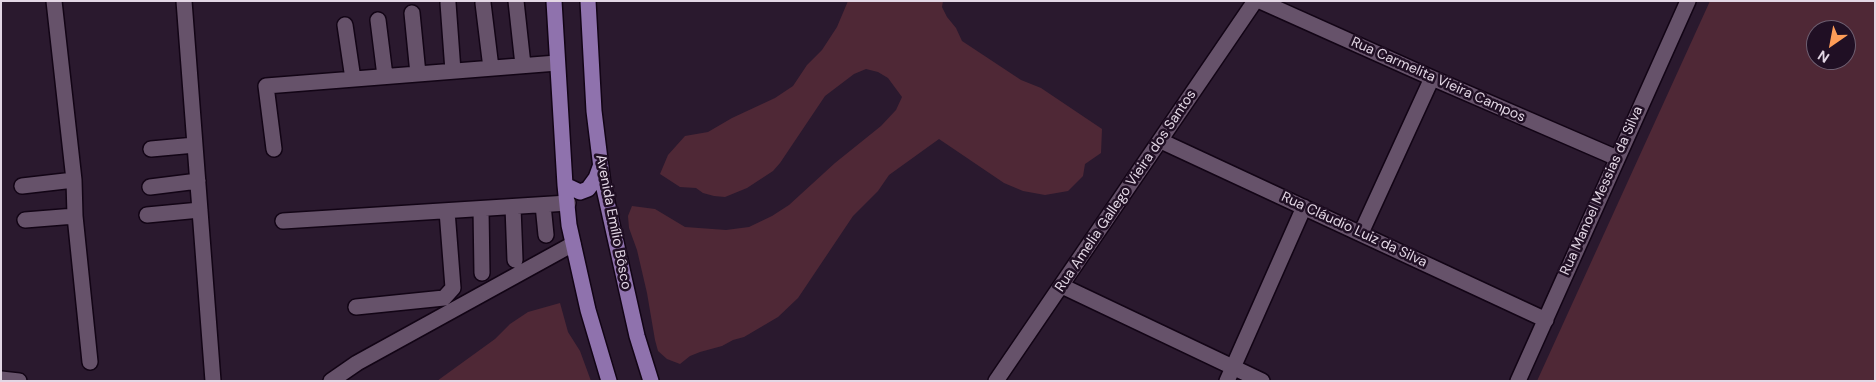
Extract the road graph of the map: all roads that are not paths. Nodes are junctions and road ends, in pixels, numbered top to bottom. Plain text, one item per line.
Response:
1 (54, 1) edge
2 (184, 1) edge
3 (516, 1) edge
4 (554, 1) edge
5 (588, 1) edge
6 (1255, 1) edge
7 (1260, 1) edge
8 (1687, 1) edge
9 (448, 3) dead end
10 (483, 3) dead end
11 (412, 13) dead end
12 (378, 20) dead end
13 (345, 24) dead end
14 (558, 63) junction
15 (523, 65) junction
16 (491, 68) junction
17 (453, 71) junction
18 (418, 74) junction
19 (385, 76) junction
20 (1432, 78) junction
21 (353, 79) junction
22 (1161, 141) junction
23 (195, 145) junction
24 (151, 149) dead end
25 (274, 149) dead end
26 (1617, 158) junction
27 (600, 166) junction
28 (74, 180) junction
29 (198, 181) junction
30 (22, 186) dead end
31 (564, 186) junction
32 (150, 187) dead end
33 (568, 203) junction
34 (543, 205) junction
35 (513, 207) junction
36 (1304, 207) junction
37 (481, 209) junction
38 (200, 210) junction
39 (447, 211) junction
40 (147, 214) dead end
41 (75, 216) junction
42 (24, 220) dead end
43 (282, 221) dead end
44 (1361, 233) junction
45 (546, 235) dead end
46 (573, 244) junction
47 (515, 260) dead end
48 (482, 273) dead end
49 (1062, 286) junction
50 (356, 307) dead end
51 (1546, 320) junction
52 (90, 362) dead end
53 (1230, 374) edge
54 (1, 379) edge
55 (19, 381) edge
56 (213, 381) edge
57 (331, 381) edge
58 (609, 381) edge
59 (651, 381) edge
60 (996, 381) edge
61 (1262, 381) edge
62 (1518, 381) edge

1 - 28 street
2 - 23 street
3 - 15 street
4 - 14 main road
5 - 27 main road, Avenida Emílio Bôsco
6 - 22 street, Rua Amelia Gallego Vieira dos Santos
7 - 20 street, Rua Carmelita Vieira Campos
8 - 26 street, Rua Manoel Messias da Silva
9 - 17 street
10 - 16 street
11 - 18 street
12 - 19 street
13 - 21 street
14 - 15 street
14 - 31 main road
15 - 16 street
16 - 17 street
17 - 18 street
18 - 19 street
19 - 21 street
20 - 26 street, Rua Carmelita Vieira Campos
20 - 44 street
21 - 25 street
22 - 36 street, Rua Cláudio Luiz da Silva
22 - 49 street, Rua Amelia Gallego Vieira dos Santos
23 - 24 street
23 - 29 street
26 - 51 street, Rua Manoel Messias da Silva
27 - 31 main road
27 - 59 main road, Avenida Emílio Bôsco
28 - 30 street
28 - 41 street
29 - 32 street
29 - 38 street
31 - 33 main road
33 - 34 street
33 - 46 main road
34 - 35 street
34 - 45 street
35 - 37 street
35 - 47 street
36 - 44 street, Rua Cláudio Luiz da Silva
36 - 53 street
37 - 39 street
37 - 48 street
38 - 40 street
38 - 56 street
39 - 43 street
39 - 50 street
41 - 42 street
41 - 52 street
44 - 51 street, Rua Cláudio Luiz da Silva
46 - 57 street
46 - 58 main road
49 - 53 street
49 - 60 street, Rua Amelia Gallego Vieira dos Santos
51 - 62 street, Rua Manoel Messias da Silva
53 - 61 street
54 - 55 street

